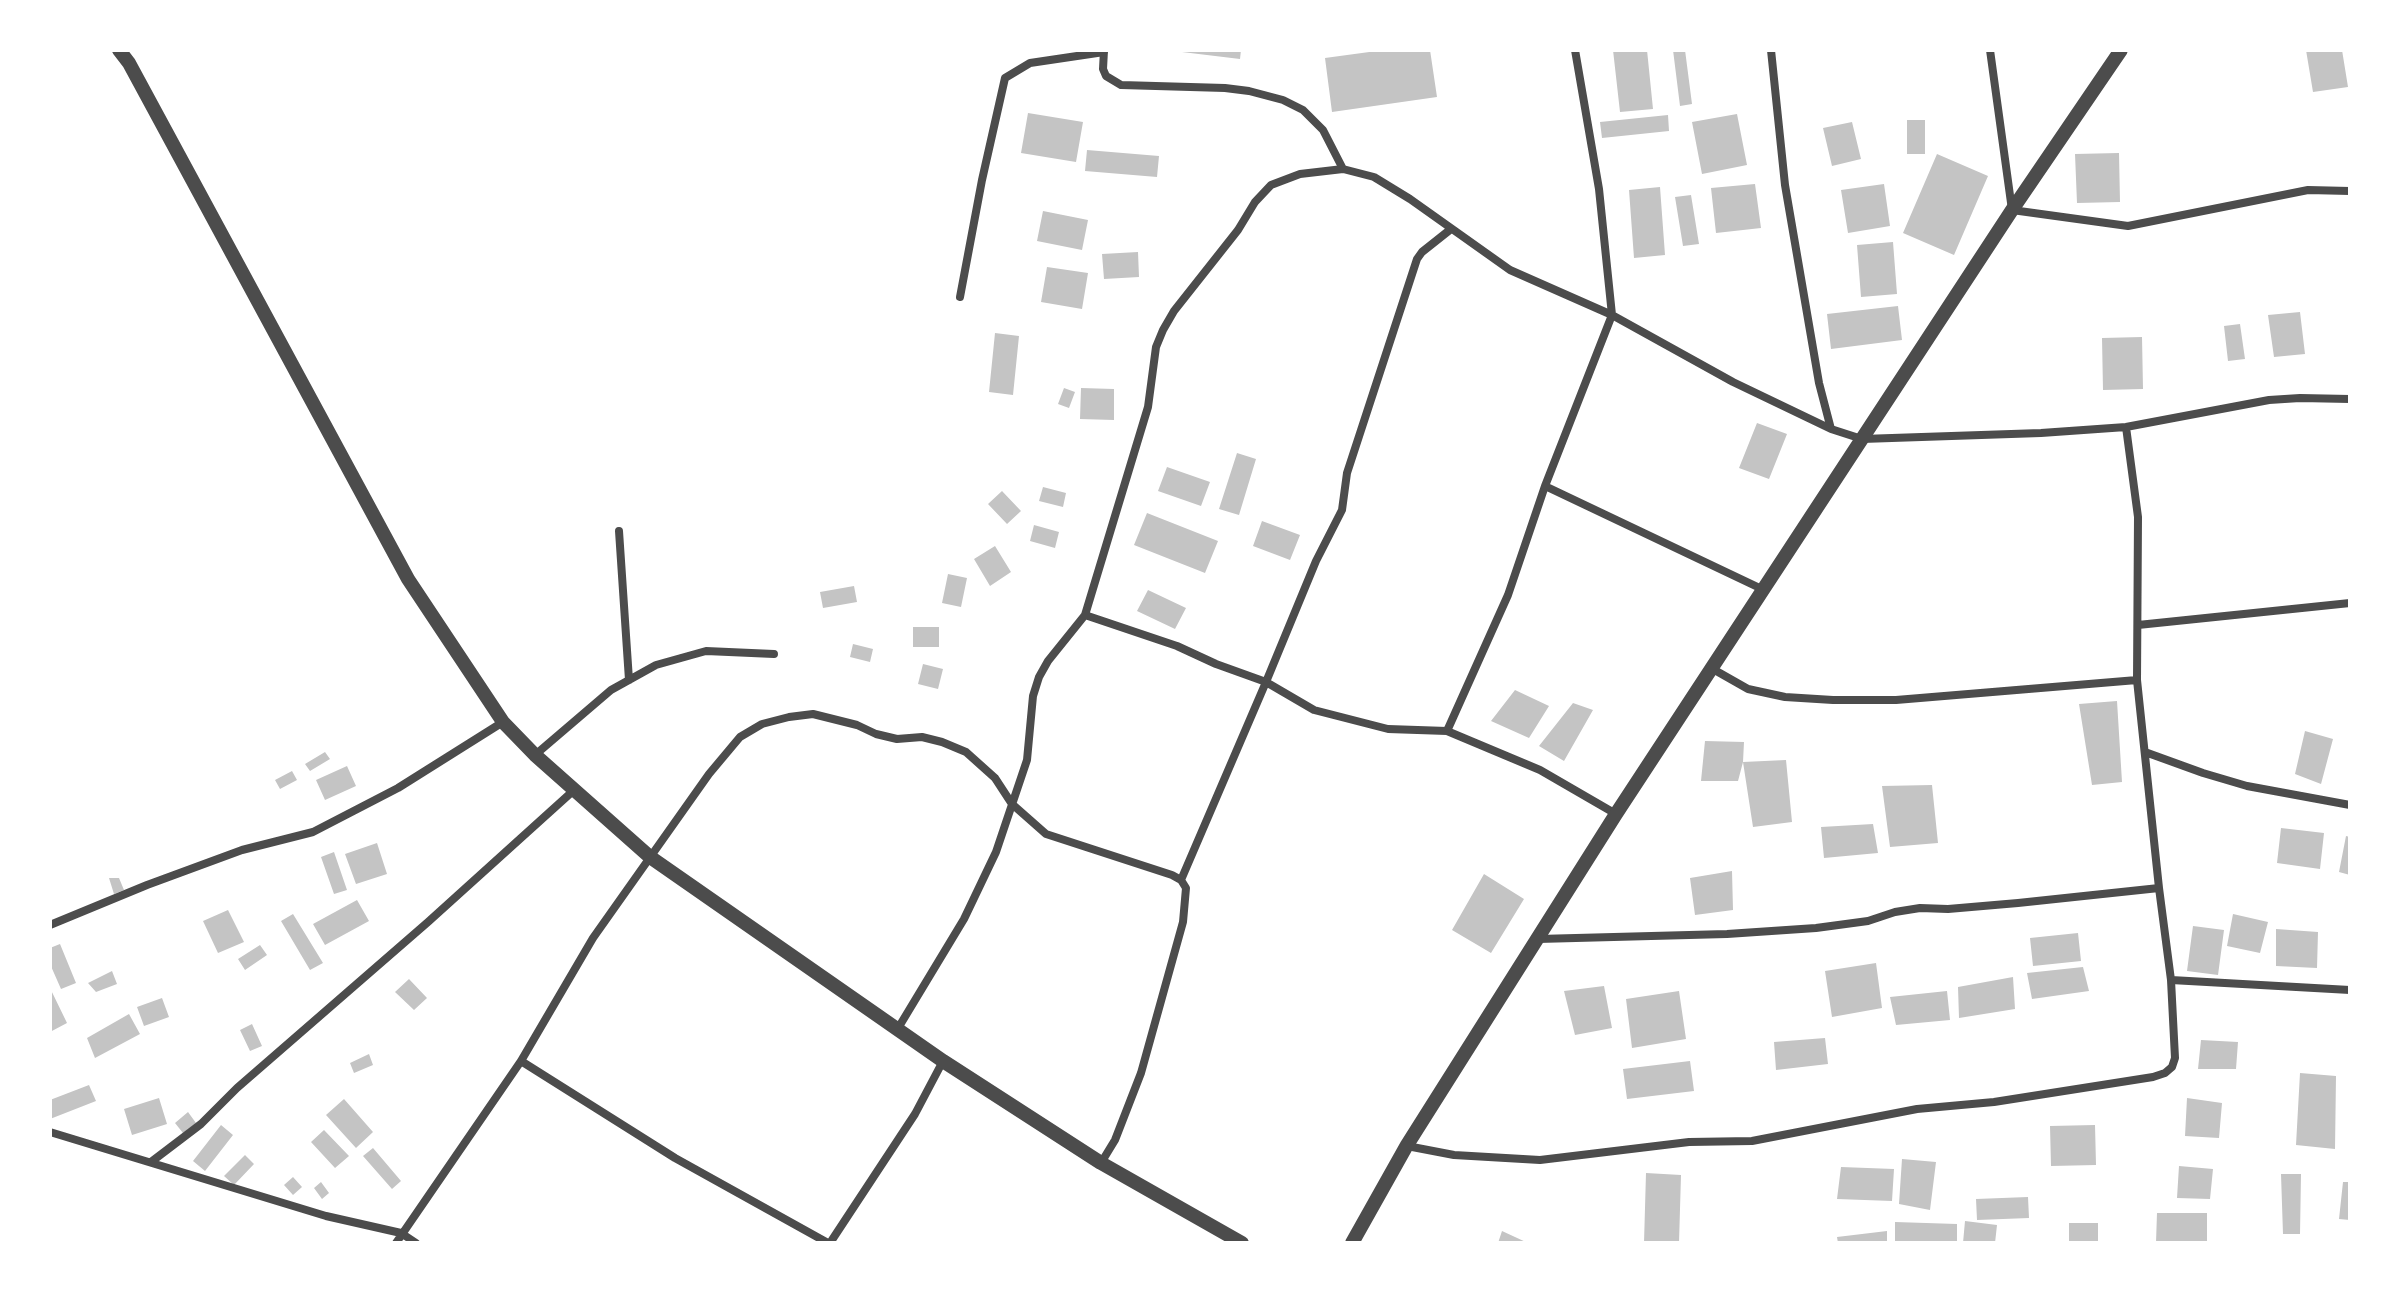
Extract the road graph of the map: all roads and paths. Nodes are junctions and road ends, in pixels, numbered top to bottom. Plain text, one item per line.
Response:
1 (119, 50) edge
2 (1575, 50) edge
3 (1771, 50) edge
4 (1990, 50) edge
5 (2121, 50) edge
6 (1104, 51) edge
7 (1343, 169) junction
8 (2350, 191) edge
9 (2012, 210) junction
10 (1451, 229) junction
11 (960, 297) dead end
12 (1612, 315) junction
13 (2350, 399) edge
14 (2126, 427) junction
15 (1831, 429) junction
16 (1862, 439) junction
17 (1545, 486) junction
18 (619, 531) dead end
19 (1764, 590) junction
20 (2350, 603) edge
21 (1085, 615) junction
22 (2138, 625) junction
23 (774, 654) dead end
24 (1711, 668) junction
25 (629, 680) junction
26 (2137, 680) junction
27 (1266, 682) junction
28 (503, 722) junction
29 (1447, 731) junction
30 (2145, 752) junction
31 (535, 755) junction
32 (573, 791) junction
33 (1012, 804) junction
34 (2350, 805) edge
35 (1616, 814) junction
36 (650, 857) junction
37 (1181, 880) junction
38 (2159, 888) junction
39 (50, 925) edge
40 (1537, 939) junction
41 (2171, 980) junction
42 (2350, 990) edge
43 (897, 1030) junction
44 (521, 1061) junction
45 (943, 1061) junction
46 (50, 1132) edge
47 (1407, 1145) junction
48 (151, 1162) junction
49 (1101, 1163) junction
50 (401, 1233) junction
51 (396, 1243) edge
52 (416, 1243) edge
53 (829, 1243) edge
54 (1242, 1243) edge
55 (1352, 1243) edge

1 - 28 street
2 - 12 street
3 - 15 street
4 - 9 street
5 - 9 street
6 - 7 street
6 - 11 street
7 - 10 street
7 - 21 street
8 - 9 street
9 - 16 street
10 - 12 street
10 - 27 street
12 - 15 street
12 - 17 street
13 - 14 street
14 - 16 street
14 - 22 street
15 - 16 street
16 - 19 street
17 - 19 street
17 - 29 street
18 - 25 street
19 - 24 street
20 - 22 street
21 - 27 street
21 - 33 street
22 - 26 street
23 - 25 street
24 - 26 street
24 - 35 street
25 - 31 street
26 - 30 street
27 - 29 street
27 - 37 street
28 - 31 street
28 - 39 street
29 - 35 street
30 - 34 street
30 - 38 street
31 - 32 street
32 - 36 street
32 - 48 street
33 - 36 street
33 - 37 street
33 - 43 street
35 - 40 street
36 - 43 street
36 - 44 street
37 - 49 street
38 - 40 street
38 - 41 street
40 - 47 street
41 - 42 street
41 - 47 street
43 - 45 street
44 - 50 street
44 - 53 street
45 - 49 street
45 - 53 street
46 - 48 street
47 - 55 street
48 - 50 street
49 - 54 street
50 - 51 street
50 - 52 street

